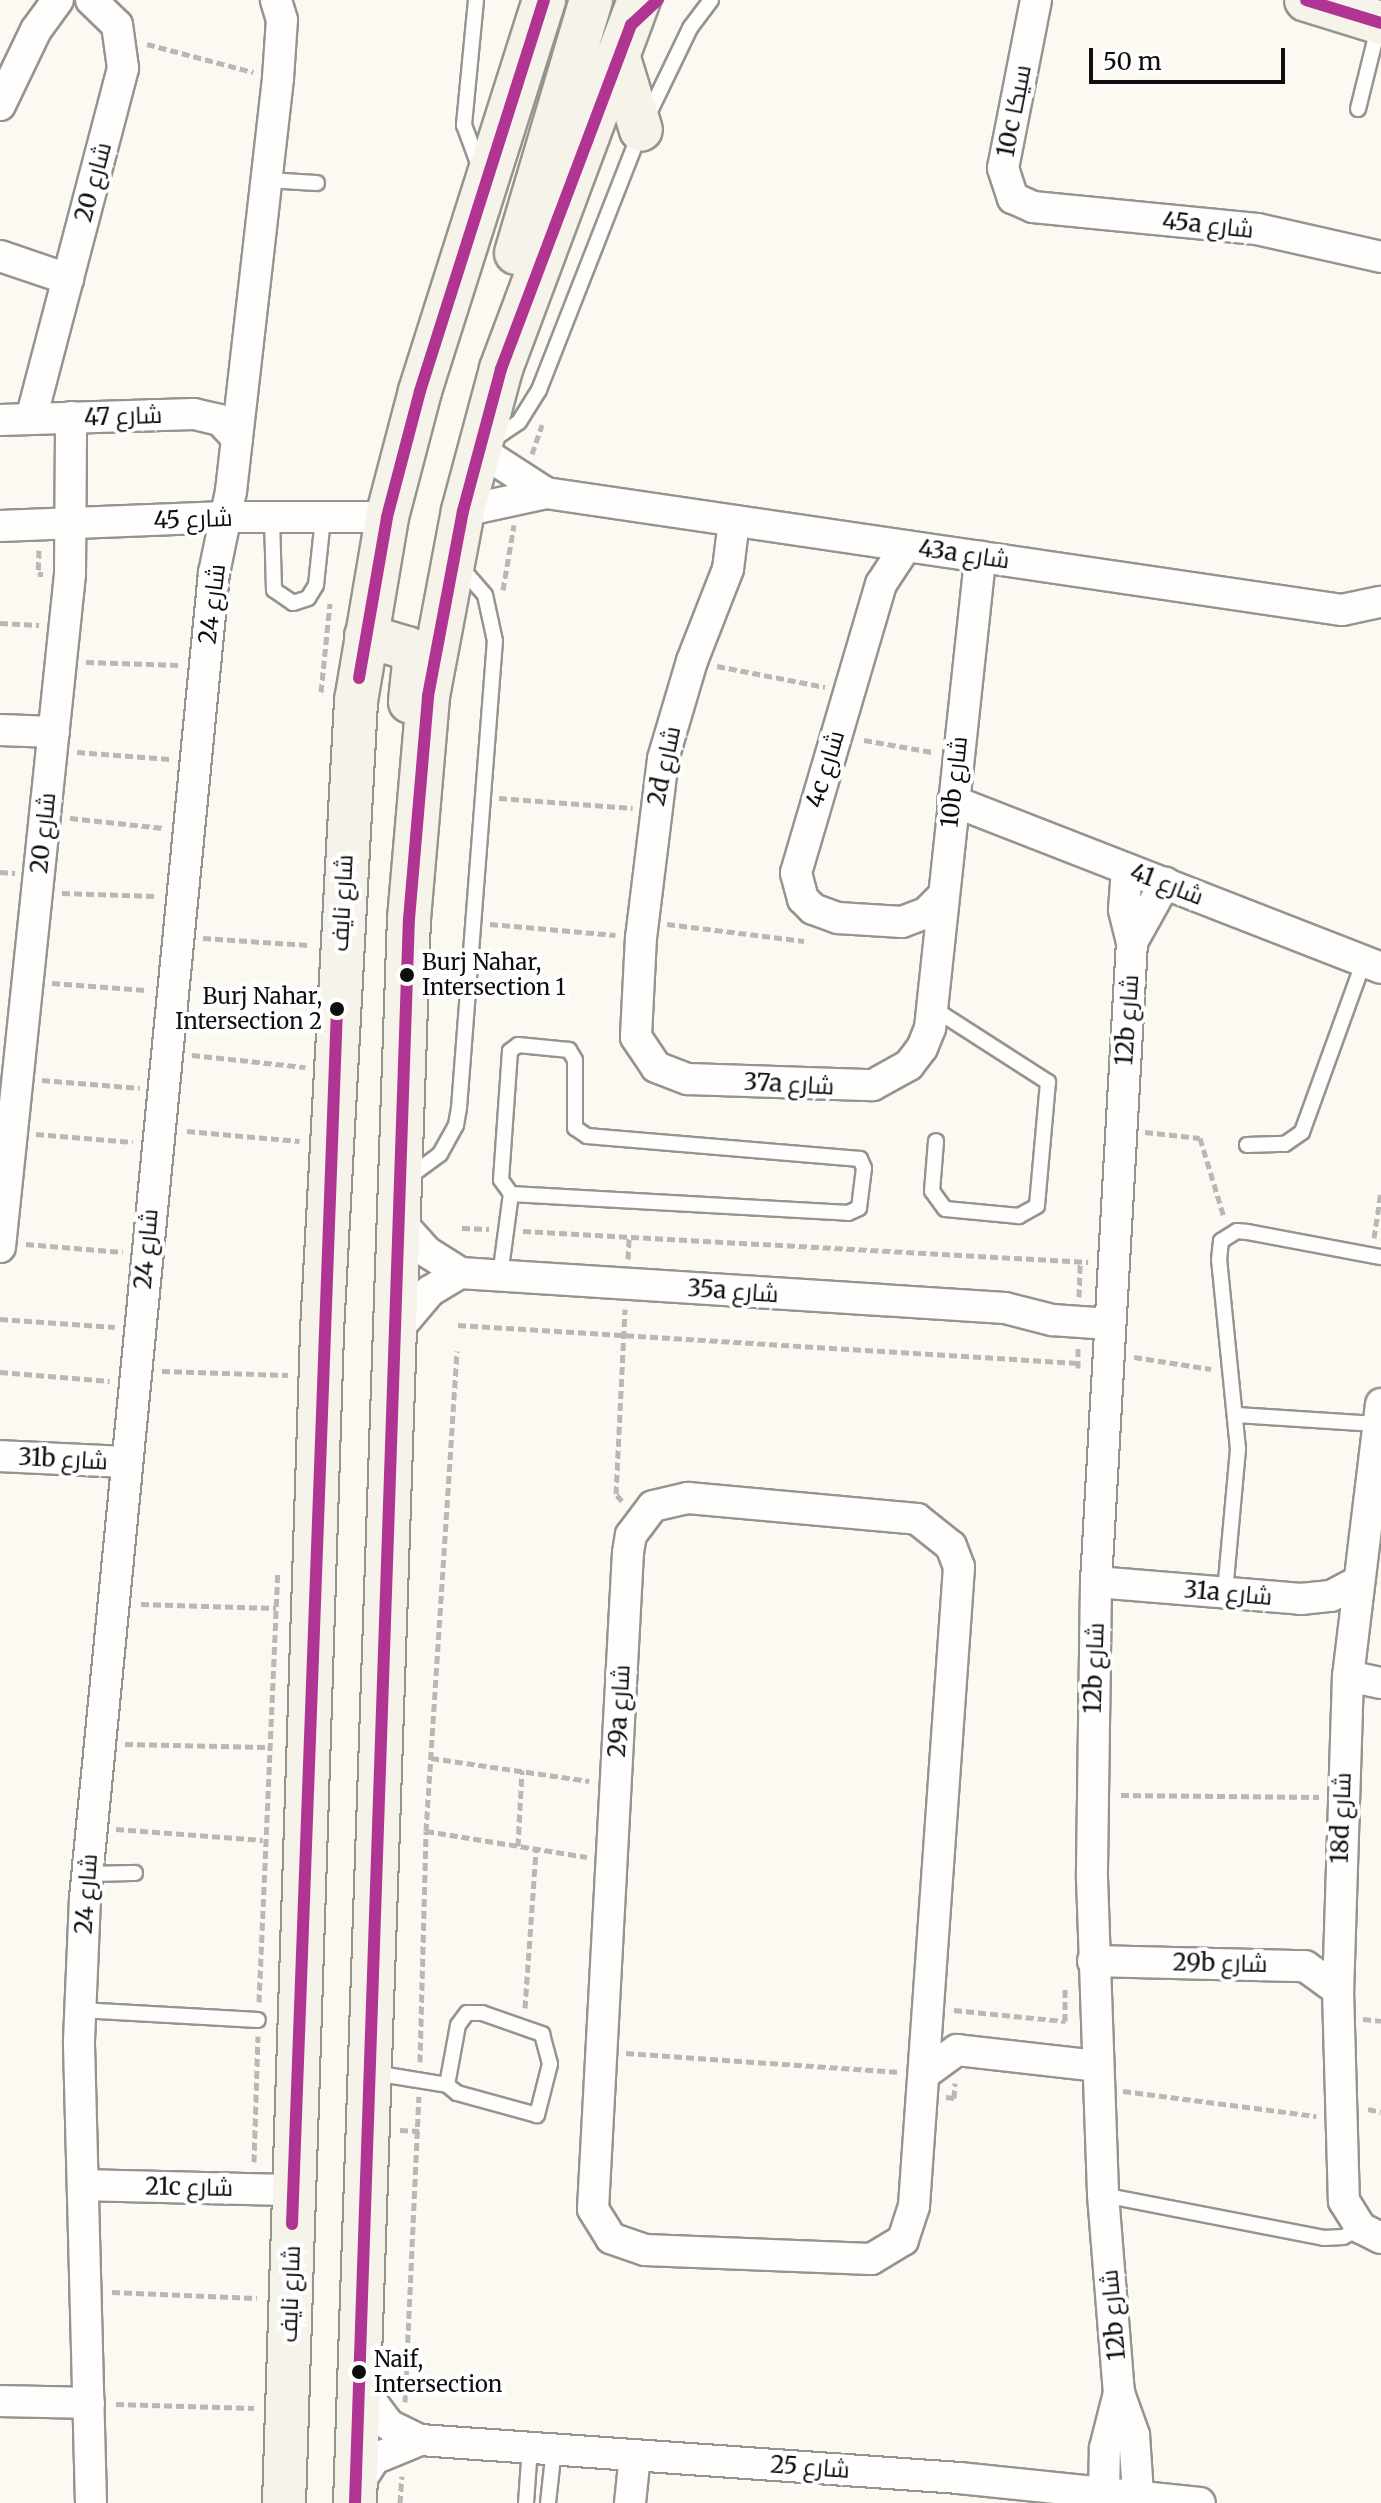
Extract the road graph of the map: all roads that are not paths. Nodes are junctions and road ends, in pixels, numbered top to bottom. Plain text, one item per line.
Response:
1 (58, 0) edge
2 (91, 0) edge
3 (276, 0) edge
4 (476, 0) edge
5 (544, 0) edge
6 (591, 0) edge
7 (711, 0) edge
8 (1036, 0) edge
9 (1306, 0) edge
10 (636, 20) edge
11 (1380, 23) edge
12 (0, 105) edge
13 (1358, 109) dead end
14 (641, 130) junction
15 (485, 179) junction
16 (266, 180) junction
17 (317, 183) dead end
18 (1033, 207) joint
19 (0, 256) edge
20 (1381, 257) edge
21 (68, 279) junction
22 (501, 369) junction
23 (71, 417) junction
24 (31, 419) junction
25 (0, 420) edge
26 (237, 438) junction
27 (479, 447) junction
28 (546, 493) junction
29 (463, 511) junction
30 (226, 517) junction
31 (387, 517) junction
32 (272, 518) junction
33 (323, 518) junction
34 (734, 521) junction
35 (74, 524) junction
36 (0, 526) edge
37 (906, 546) junction
38 (980, 557) junction
39 (452, 560) junction
40 (1381, 602) edge
41 (366, 636) junction
42 (0, 730) edge
43 (53, 741) junction
44 (953, 801) junction
45 (416, 818) junction
46 (1127, 869) junction
47 (1165, 883) junction
48 (941, 898) junction
49 (902, 922) junction
50 (1132, 942) junction
51 (936, 953) junction
52 (1373, 965) edge
53 (931, 1007) junction
54 (635, 1020) joint
55 (936, 1141) dead end
56 (1247, 1145) dead end
57 (511, 1194) junction
58 (401, 1202) junction
59 (0, 1244) edge
60 (1376, 1256) edge
61 (460, 1273) junction
62 (500, 1276) junction
63 (1110, 1327) junction
64 (397, 1330) junction
65 (1379, 1414) edge
66 (1236, 1415) junction
67 (0, 1456) edge
68 (127, 1462) junction
69 (1096, 1582) junction
70 (1357, 1582) junction
71 (1225, 1592) junction
72 (1348, 1676) junction
73 (1381, 1683) edge
74 (135, 1873) dead end
75 (87, 1874) junction
76 (1093, 1961) junction
77 (1338, 1990) junction
78 (80, 2010) junction
79 (928, 2015) junction
80 (258, 2020) road end
81 (957, 2050) junction
82 (1097, 2067) junction
83 (370, 2073) junction
84 (924, 2074) junction
85 (447, 2085) junction
86 (84, 2185) junction
87 (293, 2190) junction
88 (1103, 2195) junction
89 (1371, 2233) edge
90 (359, 2385) junction
91 (1119, 2393) junction
92 (0, 2401) edge
93 (89, 2403) junction
94 (409, 2439) junction
95 (542, 2448) junction
96 (635, 2455) junction
97 (957, 2490) edge
98 (1104, 2491) junction
99 (1138, 2493) junction
100 (356, 2495) edge
101 (1169, 2500) edge
102 (285, 2502) edge
103 (91, 2503) edge
104 (526, 2503) edge
105 (548, 2503) edge
106 (630, 2503) edge
107 (1200, 2503) edge

1 - 12 street
2 - 21 street, شارع 20
3 - 16 street, شارع 24
4 - 15 lane
5 - 15 main road, شارع نايف
6 - 22 main road
7 - 14 lane
8 - 18 street, 10c سيكا
9 - 11 main road
10 - 14 main road
10 - 22 main road
11 - 13 lane
14 - 27 lane
15 - 31 main road, شارع نايف
16 - 17 lane
16 - 26 street, شارع 24
18 - 20 street, 45a شارع
19 - 21 street
21 - 24 street, شارع 20
22 - 27 main road
23 - 24 street, شارع 47
23 - 26 street, شارع 47
23 - 35 street, شارع 20
24 - 25 street, شارع 47
26 - 30 street, شارع 24
27 - 28 street, 43a شارع
27 - 29 main road
28 - 29 street, 43a شارع
28 - 34 street, 43a شارع
29 - 39 main road
30 - 32 street, شارع 45
30 - 35 street, شارع 45
30 - 68 street, شارع 24
31 - 33 street, شارع 45
31 - 41 main road, شارع نايف
32 - 33 street, شارع 45
32 - 33 lane
34 - 37 street, 43a شارع
34 - 54 street, 2d شارع
35 - 36 street, شارع 45
35 - 43 street, شارع 20
37 - 38 street, 43a شارع
37 - 49 street, 4c شارع
38 - 40 street, 43a شارع
38 - 44 street, 10b شارع
39 - 45 main road
39 - 58 lane
41 - 45 main road
41 - 87 main road, شارع نايف
42 - 43 street
43 - 59 street, شارع 20
44 - 46 street, شارع 41
44 - 48 street, 10b شارع
45 - 58 main road
46 - 47 street, شارع 41
46 - 50 street, 12b شارع
47 - 50 street, 12b شارع
47 - 52 street, شارع 41
48 - 49 street
48 - 51 street, 10b شارع
49 - 51 street
50 - 63 street, 12b شارع
51 - 53 street, 10b شارع
52 - 56 lane
53 - 54 street, 37a شارع
53 - 55 lane
57 - 57 lane
57 - 62 lane
58 - 61 street, 35a شارع
58 - 64 main road
60 - 66 lane
61 - 62 street, 35a شارع
61 - 64 street
62 - 63 street, 35a شارع
63 - 69 street, 12b شارع
64 - 83 main road
65 - 66 lane
65 - 70 street, 18d شارع
66 - 71 lane
67 - 68 street, 31b شارع
68 - 75 street, شارع 24
69 - 71 street, 31a شارع
69 - 76 street, 12b شارع
70 - 71 street, 31a شارع
70 - 72 street, 18d شارع
72 - 73 street
72 - 77 street, 18d شارع
74 - 75 lane
75 - 78 street, شارع 24
76 - 77 street, 29b شارع
76 - 82 street, 12b شارع
77 - 89 street, 18d شارع
78 - 80 lane
78 - 86 street, شارع 24
79 - 81 street
79 - 84 street, 29a شارع
79 - 84 street, 29a شارع
81 - 82 street
81 - 84 street
82 - 88 street, 12b شارع
83 - 85 lane
83 - 90 main road
85 - 85 lane
86 - 87 street, 21c شارع
86 - 93 street, شارع 24
87 - 102 main road, شارع نايف
88 - 89 lane
88 - 91 street, 12b شارع
90 - 94 street
90 - 100 main road
91 - 98 street, 12b شارع
91 - 99 street, 12b شارع
92 - 93 street
93 - 103 street, شارع 24
94 - 95 street, شارع 25
94 - 100 street
95 - 96 street, شارع 25
95 - 104 lane
95 - 105 lane
96 - 97 street, شارع 25
96 - 106 street
97 - 98 street, شارع 25
98 - 99 street, شارع 25
99 - 101 street, شارع 25
101 - 107 street, شارع 25

